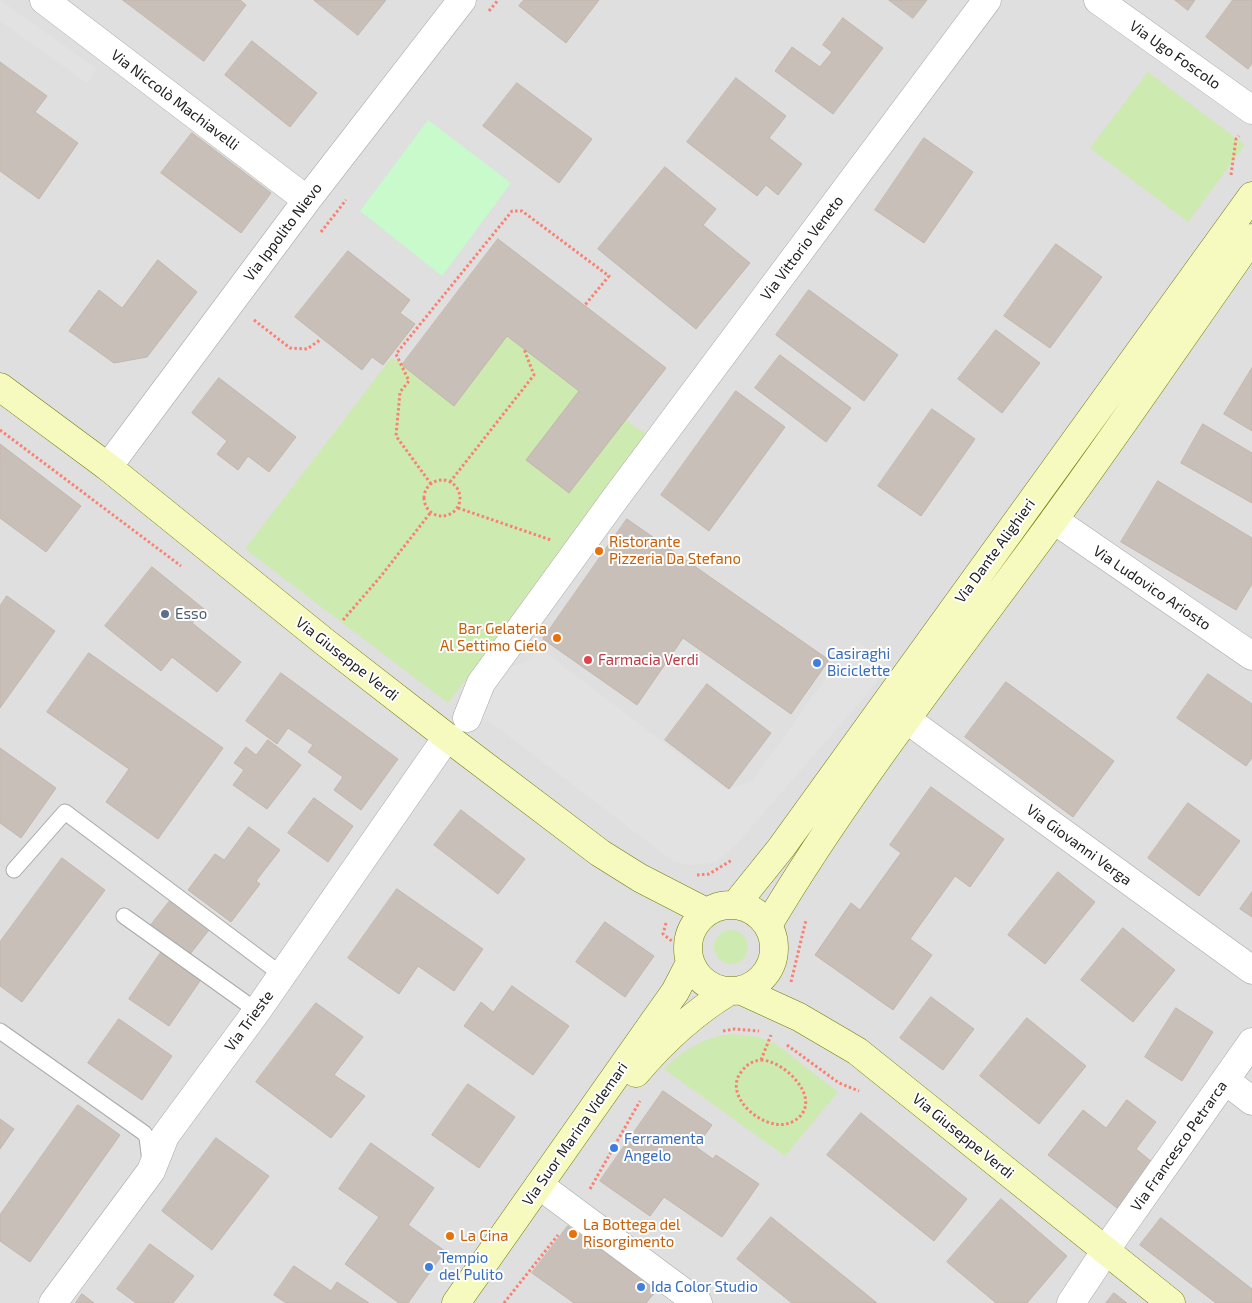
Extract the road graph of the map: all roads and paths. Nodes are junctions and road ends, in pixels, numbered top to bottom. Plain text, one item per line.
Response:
1 (44, 0) edge
2 (462, 0) edge
3 (988, 0) edge
4 (1098, 0) edge
5 (1252, 110) edge
6 (1252, 196) edge
7 (307, 200) junction
8 (1252, 238) edge
9 (585, 305) dead end
10 (254, 320) dead end
11 (320, 340) dead end
12 (524, 349) dead end
13 (0, 387) edge
14 (108, 467) junction
15 (450, 482) junction
16 (431, 484) junction
17 (458, 508) junction
18 (431, 512) junction
19 (1054, 520) junction
20 (558, 543) dead end
21 (326, 642) junction
22 (1252, 656) edge
23 (467, 718) dead end
24 (906, 719) junction
25 (447, 737) junction
26 (14, 870) dead end
27 (736, 904) junction
28 (706, 912) junction
29 (124, 916) dead end
30 (768, 925) junction
31 (690, 963) junction
32 (1252, 970) edge
33 (282, 975) junction
34 (734, 991) junction
35 (257, 1011) junction
36 (0, 1031) edge
37 (762, 1032) dead end
38 (715, 1033) dead end
39 (766, 1033) dead end
40 (779, 1040) dead end
41 (1252, 1042) edge
42 (786, 1045) dead end
43 (1225, 1080) junction
44 (644, 1094) dead end
45 (866, 1094) dead end
46 (1252, 1101) edge
47 (750, 1110) joint
48 (151, 1171) junction
49 (545, 1189) junction
50 (577, 1212) junction
51 (1106, 1251) junction
52 (53, 1303) edge
53 (456, 1303) edge
54 (474, 1303) edge
55 (504, 1303) edge
56 (698, 1303) edge
57 (1071, 1303) edge
58 (1171, 1303) edge

1 - 7 street, Via Niccolò Machiavelli
2 - 7 street, Via Ippolito Nievo
3 - 23 street, Via Vittorio Veneto
4 - 5 street, Via Ugo Foscolo
6 - 27 street, Via Dante Alighieri
7 - 14 street, Via Ippolito Nievo
8 - 19 street, Via Dante Alighieri
9 - 16 path
10 - 11 path
12 - 15 path
13 - 14 street, Via Giuseppe Verdi
14 - 21 street, Via Giuseppe Verdi
15 - 16 path
15 - 17 path
16 - 18 path
17 - 18 path
17 - 20 path
18 - 21 path
19 - 22 street, Via Ludovico Ariosto
19 - 24 street, Via Dante Alighieri
21 - 25 street, Via Giuseppe Verdi
24 - 30 street, Via Dante Alighieri
24 - 32 street, Via Giovanni Verga
25 - 28 street, Via Giuseppe Verdi
25 - 33 street, Via Trieste
26 - 33 lane
27 - 28 street
27 - 30 street
28 - 31 street
29 - 35 lane
30 - 34 street
31 - 34 street
31 - 49 street, Via Suor Marina Videmari
33 - 35 street, Via Trieste
34 - 49 street, Via Suor Marina Videmari
34 - 51 street, Via Giuseppe Verdi
35 - 48 street, Via Trieste
36 - 48 lane
37 - 38 path
39 - 40 path
41 - 43 street, Via Francesco Petrarca
42 - 45 path
43 - 46 street
43 - 51 street, Via Francesco Petrarca
44 - 50 path
47 - 47 path
48 - 52 street, Via Trieste
49 - 50 street
49 - 53 street, Via Suor Marina Videmari
49 - 54 street, Via Suor Marina Videmari
50 - 55 path
50 - 56 street
51 - 57 street, Via Francesco Petrarca
51 - 58 street, Via Giuseppe Verdi

